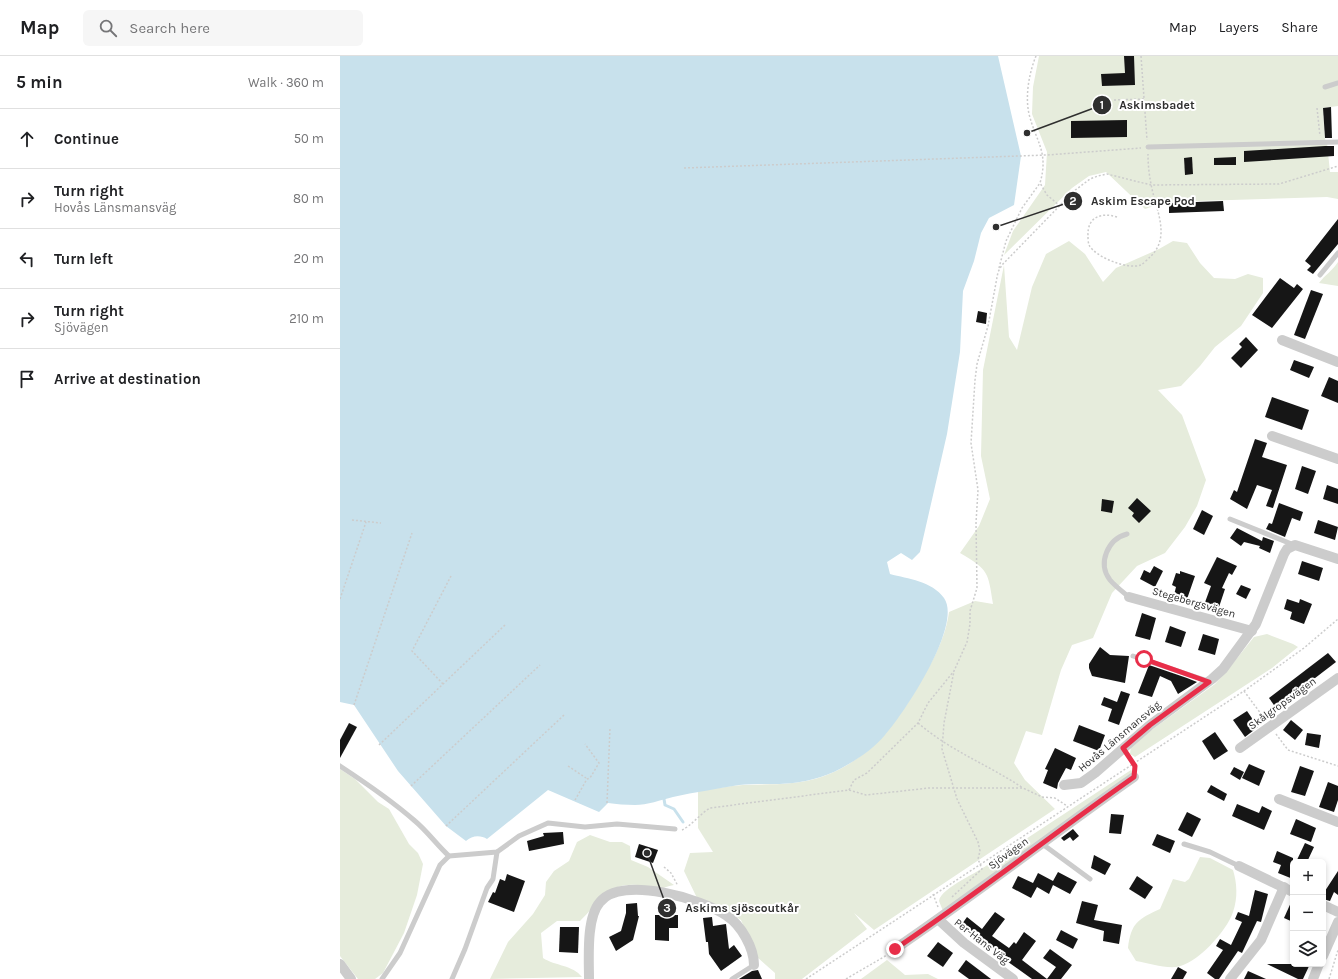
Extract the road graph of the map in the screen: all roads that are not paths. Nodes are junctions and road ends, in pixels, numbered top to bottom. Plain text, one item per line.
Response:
1 (1338, 82) edge
2 (1325, 87) dead end
3 (1338, 142) edge
4 (1148, 148) road end
5 (1338, 253) edge
6 (1320, 275) dead end
7 (1282, 340) dead end
8 (1338, 362) edge
9 (1272, 436) dead end
10 (1338, 459) edge
11 (1230, 519) dead end
12 (1127, 534) dead end
13 (1295, 545) junction
14 (1338, 559) edge
15 (1129, 596) joint
16 (1252, 631) junction
17 (1133, 656) dead end
18 (1338, 678) edge
19 (1209, 682) junction
20 (1240, 748) dead end
21 (340, 766) edge
22 (1134, 777) road end
23 (1064, 785) dead end
24 (1279, 799) dead end
25 (1338, 822) edge
26 (675, 829) road end
27 (1041, 843) junction
28 (1184, 844) dead end
29 (497, 852) junction
30 (449, 856) junction
31 (1239, 866) joint
32 (1090, 879) dead end
33 (1289, 889) edge
34 (1326, 906) edge
35 (1338, 912) edge
36 (941, 918) junction
37 (1338, 922) edge
38 (895, 949) road end
39 (1326, 949) edge
40 (340, 964) edge
41 (754, 965) joint
42 (1318, 967) edge
43 (351, 979) edge
44 (382, 979) edge
45 (452, 979) edge
46 (589, 979) edge
47 (732, 979) edge
48 (1013, 979) edge
49 (1230, 979) edge
50 (1313, 979) edge

1 - 2 lane
3 - 4 lane
5 - 6 lane
7 - 8 street
9 - 10 street
11 - 13 lane
12 - 15 lane
13 - 14 street
13 - 16 street, Hovås Länsmansväg
15 - 16 street, Stegebergsvägen
16 - 19 street, Hovås Länsmansväg
17 - 19 lane
18 - 20 street, Skålgropsvägen
19 - 23 street, Hovås Länsmansväg
21 - 30 lane
22 - 27 street, Sjövägen
24 - 25 street
26 - 29 lane
27 - 32 lane
27 - 36 street, Sjövägen
28 - 31 lane
29 - 30 lane
29 - 45 lane
30 - 44 lane
31 - 33 street
33 - 49 street
34 - 35 street
36 - 38 street, Sjövägen
36 - 48 street, Per-Hans Väg
37 - 39 street
40 - 43 street
41 - 46 street
41 - 47 lane
42 - 50 street

